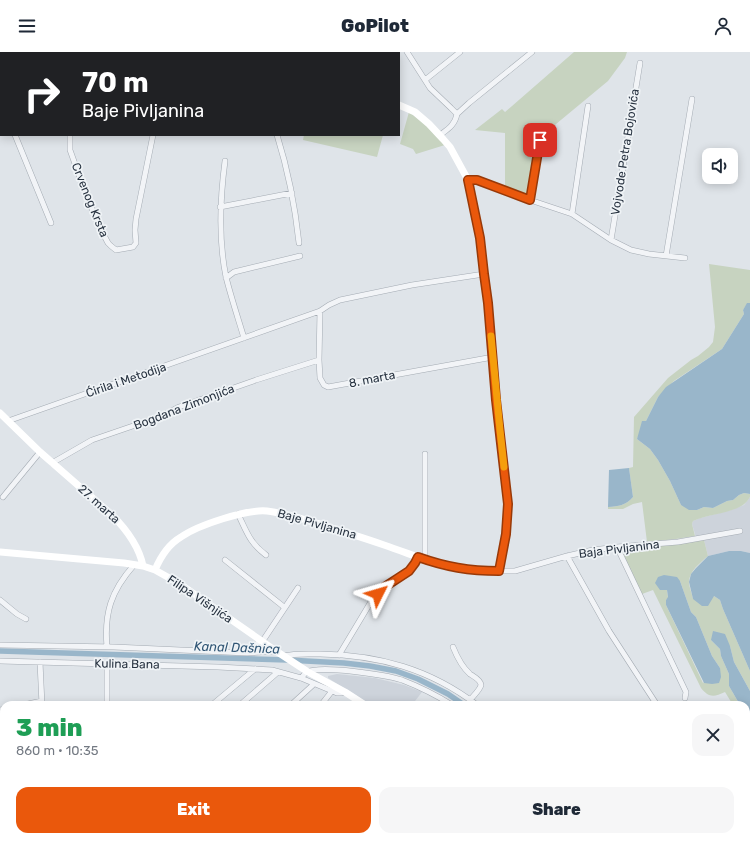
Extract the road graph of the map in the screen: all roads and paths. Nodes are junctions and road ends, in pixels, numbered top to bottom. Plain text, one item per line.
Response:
1 (407, 52) edge
2 (460, 52) edge
3 (532, 52) edge
4 (640, 63) dead end
5 (425, 80) junction
6 (692, 99) dead end
7 (400, 105) edge
8 (588, 106) dead end
9 (457, 114) junction
10 (440, 135) junction
11 (15, 136) edge
12 (70, 136) edge
13 (153, 136) edge
14 (277, 136) edge
15 (540, 140) dead end
16 (225, 161) dead end
17 (468, 180) junction
18 (292, 193) junction
19 (530, 200) junction
20 (220, 207) junction
21 (572, 214) junction
22 (51, 223) dead end
23 (610, 240) junction
24 (298, 243) dead end
25 (300, 256) dead end
26 (666, 256) junction
27 (685, 258) dead end
28 (484, 274) junction
29 (226, 278) junction
30 (320, 312) junction
31 (244, 338) junction
32 (493, 357) junction
33 (319, 360) junction
34 (0, 413) edge
35 (8, 421) junction
36 (40, 452) junction
37 (425, 454) dead end
38 (52, 462) junction
39 (3, 497) dead end
40 (238, 514) junction
41 (740, 531) dead end
42 (617, 547) junction
43 (1, 554) edge
44 (266, 555) dead end
45 (568, 556) junction
46 (421, 558) junction
47 (225, 560) dead end
48 (134, 565) junction
49 (143, 566) junction
50 (155, 570) junction
51 (499, 571) junction
52 (298, 588) dead end
53 (0, 600) edge
54 (284, 607) junction
55 (26, 619) dead end
56 (260, 641) junction
57 (0, 644) edge
58 (107, 647) junction
59 (453, 647) dead end
60 (276, 651) junction
61 (247, 653) junction
62 (339, 655) junction
63 (284, 656) junction
64 (0, 661) edge
65 (40, 662) junction
66 (107, 664) junction
67 (255, 669) junction
68 (278, 672) junction
69 (308, 672) junction
70 (301, 678) junction
71 (314, 684) junction
72 (332, 691) junction
73 (345, 692) junction
74 (685, 698) dead end
75 (470, 700) joint
76 (42, 701) edge
77 (107, 701) edge
78 (217, 701) edge
79 (245, 701) edge
80 (295, 701) edge
81 (324, 701) edge
82 (359, 701) edge
83 (444, 701) edge
84 (653, 701) edge

1 - 5 street
2 - 5 street
3 - 9 street
4 - 23 street, Vojvode Petra Bojovića
5 - 9 street
6 - 26 street
7 - 10 street
8 - 21 street
9 - 10 street
10 - 17 street
11 - 22 street
12 - 13 street, Crvenog Krsta
14 - 18 street
15 - 19 street
16 - 20 street
17 - 19 street
17 - 28 street
18 - 20 street
18 - 24 street
19 - 21 street
20 - 29 street
21 - 23 street
23 - 26 street
25 - 29 street
26 - 27 street
28 - 30 street, Ćirila i Metodija
28 - 32 street
29 - 31 street
30 - 31 street, Ćirila i Metodija
30 - 33 street, 8. marta
31 - 35 street, Ćirila i Metodija
32 - 33 street, 8. marta
32 - 51 street
33 - 38 street, Bogdana Zimonjića
34 - 35 street, 27. marta
35 - 36 street, 27. marta
36 - 38 street, 27. marta
36 - 39 street
37 - 46 street
38 - 49 street, 27. marta
40 - 44 street
40 - 46 street, Baje Pivljanina
40 - 50 street, Baje Pivljanina
41 - 42 street, Baja Pivljanina
42 - 45 street, Baja Pivljanina
42 - 74 street
43 - 48 street, Filipa Višnjića
45 - 51 street, Baja Pivljanina
45 - 84 street
46 - 51 street, Baje Pivljanina
46 - 62 street
47 - 54 street
48 - 49 street, Filipa Višnjića
48 - 58 street
49 - 50 street, Filipa Višnjića
50 - 56 street, Filipa Višnjića
52 - 54 street
53 - 55 street
54 - 56 street
56 - 60 street, Filipa Višnjića
56 - 61 street
57 - 58 street
58 - 61 street
59 - 75 street
60 - 61 street
60 - 63 street, Filipa Višnjića
62 - 63 street
62 - 75 street
63 - 69 street, Filipa Višnjića
64 - 65 street, Kulina Bana
65 - 66 street, Kulina Bana
65 - 76 street
66 - 67 street, Kulina Bana
66 - 77 street
67 - 68 street, Kulina Bana
67 - 78 street
68 - 70 street, Kulina Bana
68 - 79 street
69 - 70 street
69 - 73 street, Filipa Višnjića
69 - 83 street
70 - 71 street, Kulina Bana
71 - 72 street, Kulina Bana
71 - 80 street
72 - 73 street, Kulina Bana
72 - 81 street
73 - 82 street, Filipa Višnjića

